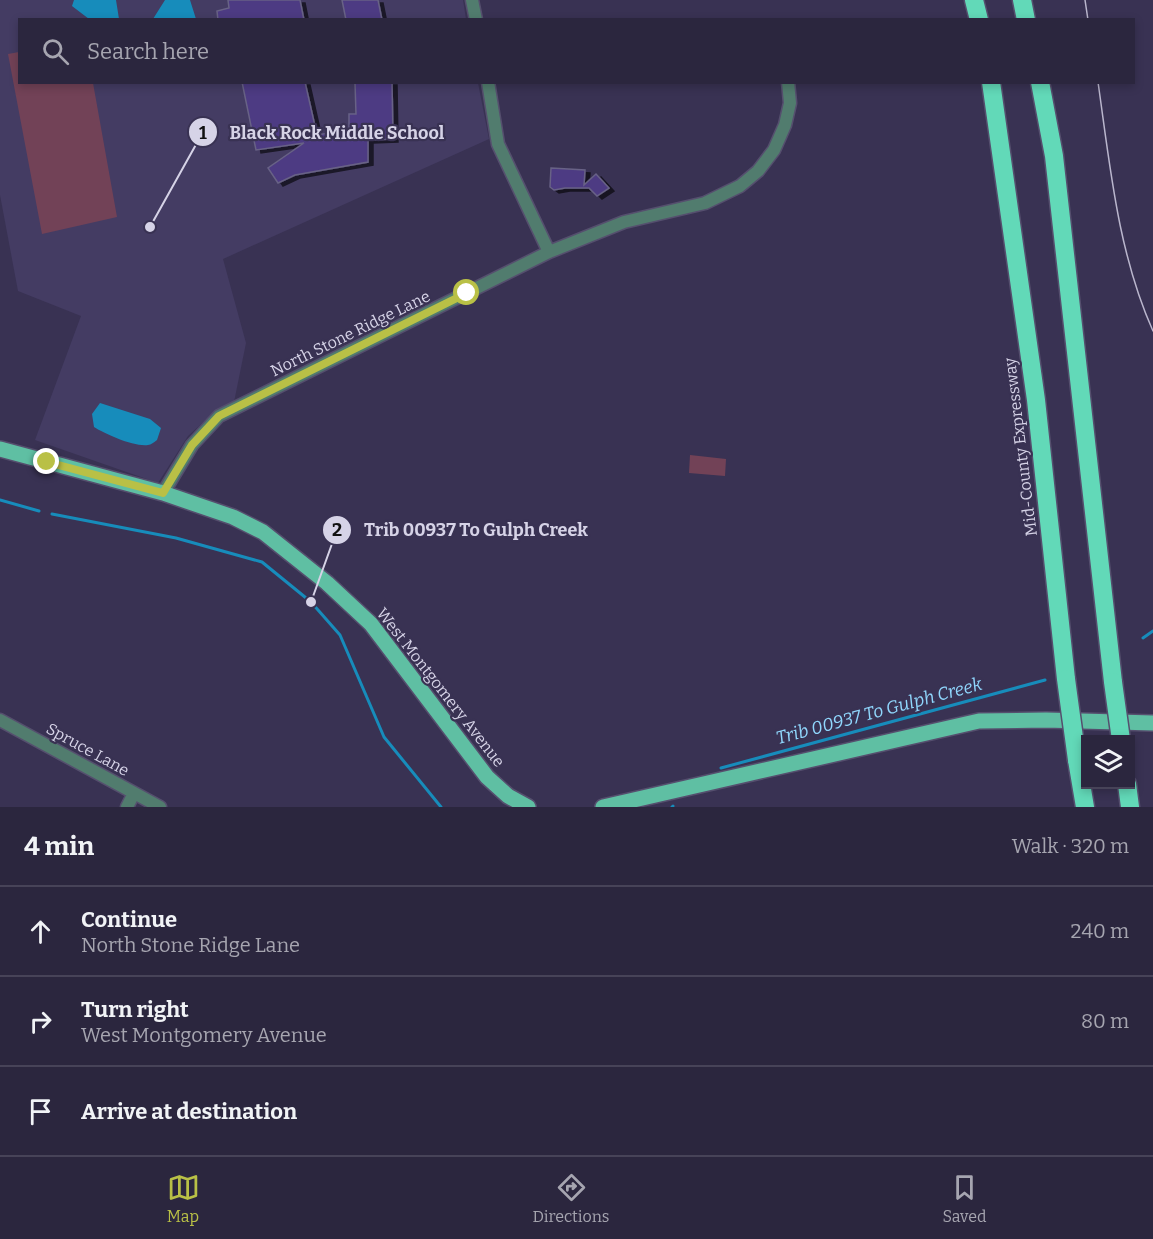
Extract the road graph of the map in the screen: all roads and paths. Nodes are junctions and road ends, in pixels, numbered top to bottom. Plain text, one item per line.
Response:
1 (472, 0) edge
2 (974, 0) edge
3 (1022, 0) edge
4 (476, 18) edge
5 (978, 18) edge
6 (1026, 18) edge
7 (488, 84) edge
8 (788, 84) edge
9 (991, 84) edge
10 (1040, 84) edge
11 (549, 252) junction
12 (0, 449) edge
13 (163, 493) junction
14 (0, 720) edge
15 (1153, 723) edge
16 (1120, 735) edge
17 (1128, 789) edge
18 (134, 793) junction
19 (127, 807) edge
20 (160, 807) edge
21 (528, 807) edge
22 (603, 807) edge
23 (1084, 807) edge
24 (1130, 807) edge

1 - 4 street
2 - 5 highway
3 - 6 highway
7 - 11 street
8 - 11 street, North Stone Ridge Lane
9 - 23 highway, Mid-County Expressway, bridge
10 - 16 highway, bridge
11 - 13 street, North Stone Ridge Lane
12 - 13 main road, West Montgomery Avenue
13 - 21 main road, West Montgomery Avenue
14 - 18 street, Spruce Lane
15 - 22 main road
17 - 24 highway
18 - 19 street
18 - 20 street, Spruce Lane

